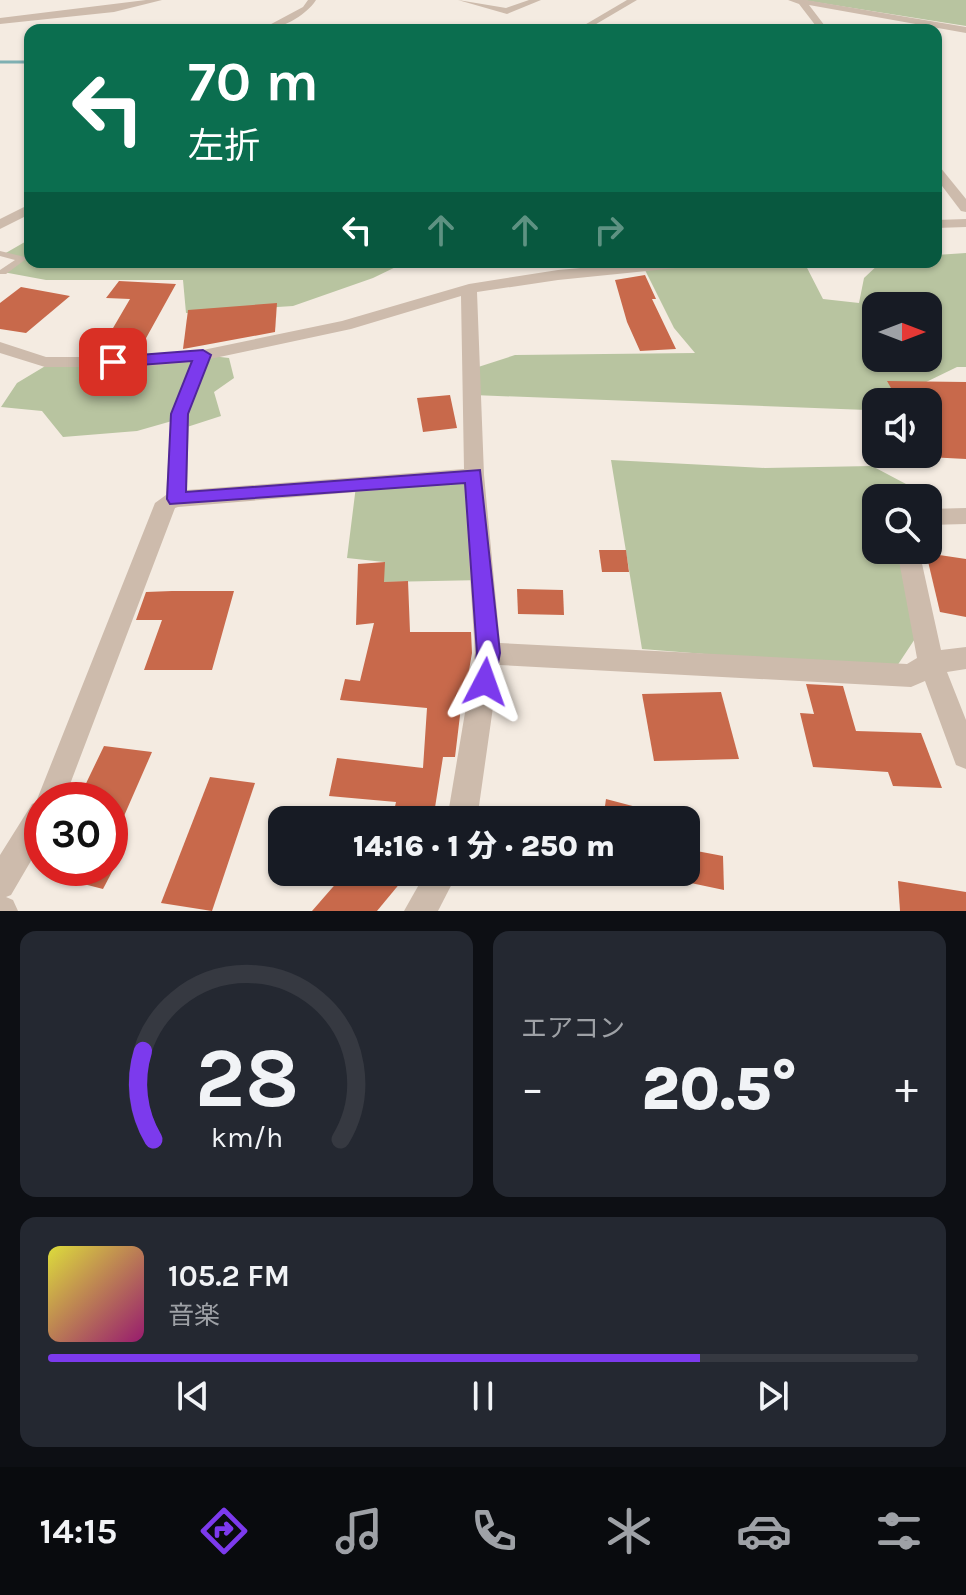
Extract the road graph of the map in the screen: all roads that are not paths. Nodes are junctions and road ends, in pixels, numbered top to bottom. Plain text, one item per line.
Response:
1 (158, 0) edge
2 (312, 0) edge
3 (462, 0) edge
4 (537, 0) edge
5 (633, 0) edge
6 (792, 0) edge
7 (802, 2) junction
8 (112, 4) edge
9 (0, 21) edge
10 (276, 24) edge
11 (591, 24) edge
12 (819, 24) edge
13 (931, 24) edge
14 (942, 26) edge
15 (966, 30) edge
16 (942, 178) edge
17 (966, 208) edge
18 (24, 211) edge
19 (966, 223) edge
20 (942, 224) edge
21 (0, 225) edge
22 (0, 253) edge
23 (632, 268) edge
24 (3, 272) dead end
25 (469, 289) junction
26 (0, 347) edge
27 (203, 355) junction
28 (474, 475) junction
29 (176, 499) junction
30 (966, 516) edge
31 (942, 517) edge
32 (911, 564) edge
33 (488, 653) junction
34 (966, 658) edge
35 (931, 663) junction
36 (966, 756) edge
37 (57, 782) edge
38 (464, 806) edge
39 (24, 844) edge
40 (0, 884) edge
41 (435, 886) edge
42 (420, 911) edge

1 - 8 street
2 - 10 street
3 - 4 street
5 - 11 street
6 - 7 street
7 - 12 street
7 - 13 street
8 - 9 street
14 - 15 street
16 - 17 street
18 - 21 street
19 - 20 street
22 - 24 lane
23 - 25 street
25 - 27 street
25 - 28 street
26 - 27 street
27 - 29 street
28 - 29 street
28 - 33 street
29 - 37 street
30 - 31 street
32 - 35 street
33 - 35 street
33 - 38 street
34 - 35 street
35 - 36 street
39 - 40 street
41 - 42 street

